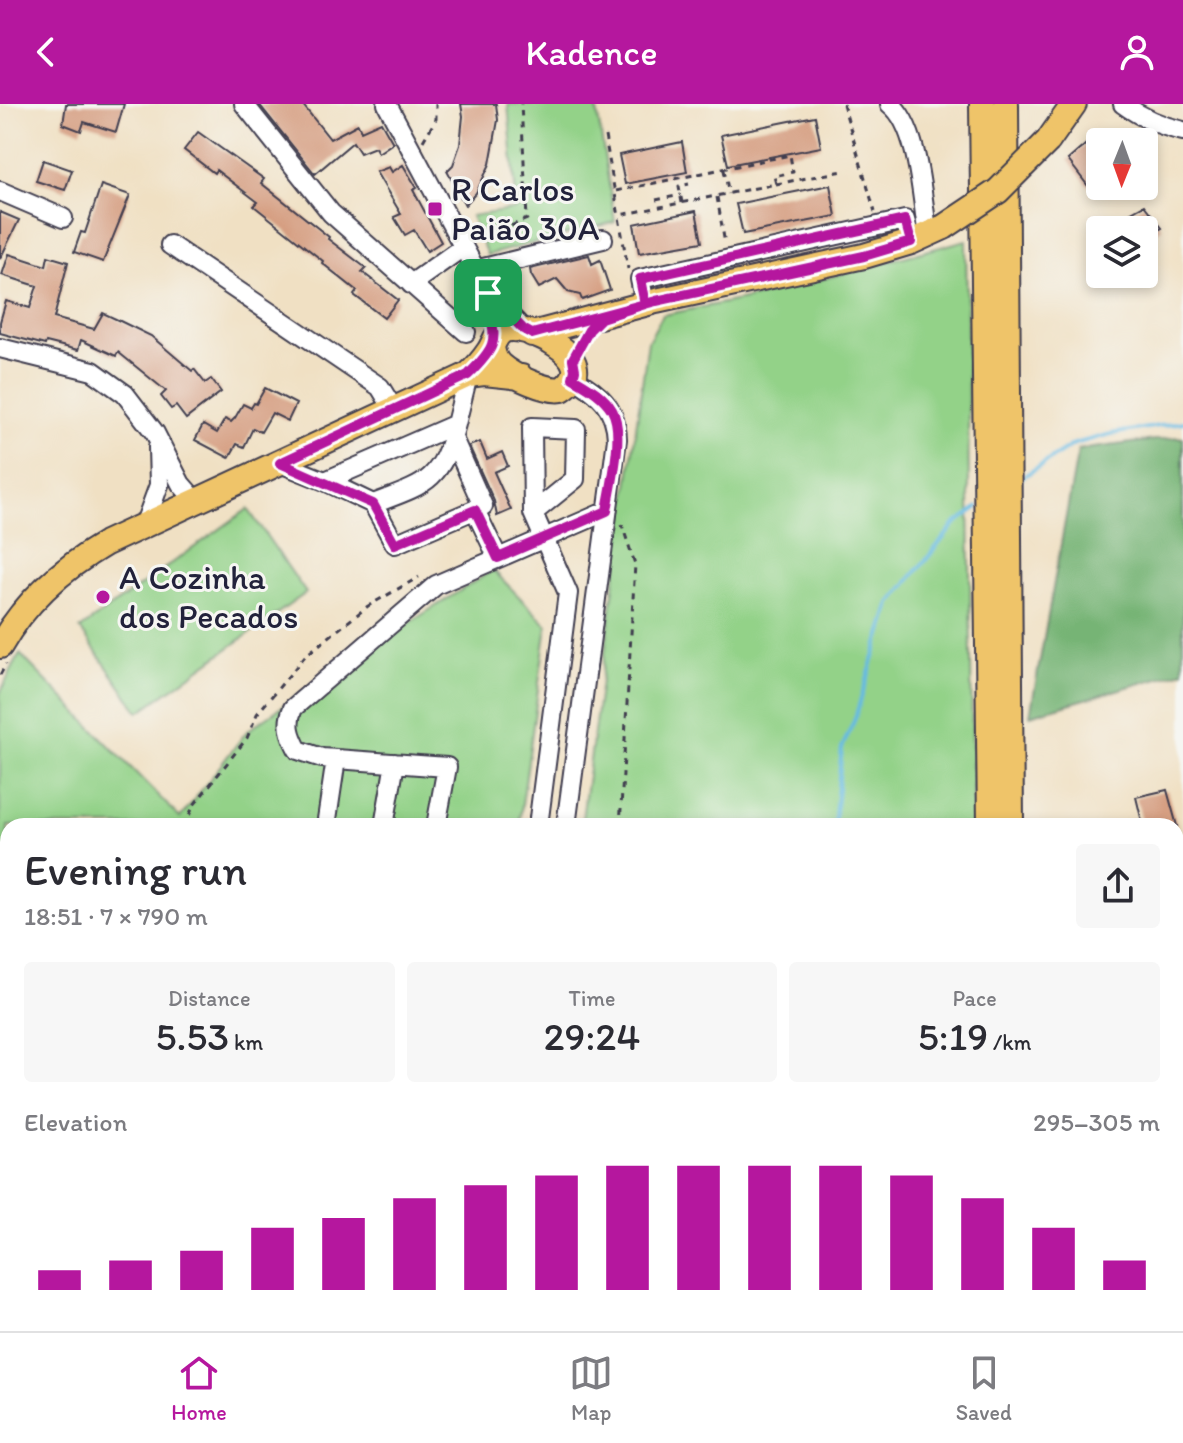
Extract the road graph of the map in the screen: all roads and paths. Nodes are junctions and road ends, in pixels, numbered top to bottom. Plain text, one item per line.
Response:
1 (244, 104) edge
2 (387, 104) edge
3 (436, 104) edge
4 (521, 104) edge
5 (843, 104) edge
6 (890, 104) edge
7 (982, 104) edge
8 (1006, 104) edge
9 (1074, 104) edge
10 (1123, 104) edge
11 (1183, 131) edge
12 (605, 136) dead end
13 (414, 154) junction
14 (724, 169) junction
15 (843, 171) dead end
16 (683, 177) junction
17 (776, 184) junction
18 (0, 191) edge
19 (616, 191) junction
20 (729, 194) junction
21 (681, 195) junction
22 (717, 197) junction
23 (656, 200) dead end
24 (682, 203) junction
25 (620, 215) junction
26 (63, 218) dead end
27 (879, 227) junction
28 (928, 235) junction
29 (603, 239) dead end
30 (170, 245) dead end
31 (463, 247) junction
32 (728, 260) junction
33 (475, 270) junction
34 (640, 279) junction
35 (411, 284) junction
36 (488, 293) junction
37 (645, 304) junction
38 (601, 318) junction
39 (466, 332) dead end
40 (528, 332) junction
41 (494, 343) junction
42 (0, 348) edge
43 (573, 368) junction
44 (468, 375) junction
45 (521, 377) junction
46 (394, 410) junction
47 (454, 430) junction
48 (155, 433) junction
49 (280, 463) junction
50 (325, 481) junction
51 (196, 501) junction
52 (373, 504) junction
53 (475, 510) junction
54 (607, 511) junction
55 (533, 513) junction
56 (144, 526) junction
57 (544, 540) junction
58 (498, 558) junction
59 (4, 652) edge
60 (0, 675) edge
61 (336, 759) junction
62 (395, 763) junction
63 (327, 818) edge
64 (385, 818) edge
65 (437, 818) edge
66 (539, 818) edge
67 (567, 818) edge
68 (620, 818) edge
69 (990, 818) edge
70 (1011, 818) edge

1 - 35 street
2 - 13 street
3 - 13 path
4 - 31 path
5 - 27 path
6 - 28 street
7 - 69 main road
8 - 70 main road
9 - 28 main road, bridge
10 - 11 street
12 - 19 path
13 - 31 street
14 - 16 path
14 - 17 path
14 - 20 path
15 - 17 path
16 - 19 path
16 - 21 path
17 - 20 path
18 - 26 street
19 - 25 path
20 - 22 path
21 - 23 path
21 - 24 path
22 - 24 path
22 - 32 path
24 - 25 path
25 - 34 path
27 - 28 street
27 - 32 street
28 - 37 main road
29 - 33 street
30 - 46 street
31 - 33 street
31 - 35 street
32 - 34 street
33 - 36 street
34 - 37 street
35 - 39 street
36 - 40 street
36 - 41 street
37 - 38 main road
38 - 40 main road
38 - 43 main road
40 - 41 main road
40 - 43 main road
41 - 44 main road
41 - 45 main road
42 - 48 street
43 - 45 main road
43 - 54 street
44 - 45 main road
44 - 46 main road
44 - 47 street
46 - 49 main road
47 - 50 street
47 - 52 street
47 - 53 street
48 - 51 street
48 - 56 street
49 - 50 street
49 - 51 main road
50 - 52 street
51 - 56 main road
52 - 53 street
53 - 58 street
54 - 57 street
54 - 67 street
54 - 68 path
55 - 55 street
55 - 57 street
56 - 59 main road
57 - 58 street
57 - 66 street
58 - 61 street
59 - 60 path
61 - 62 street
61 - 63 street
62 - 64 street
62 - 65 street

